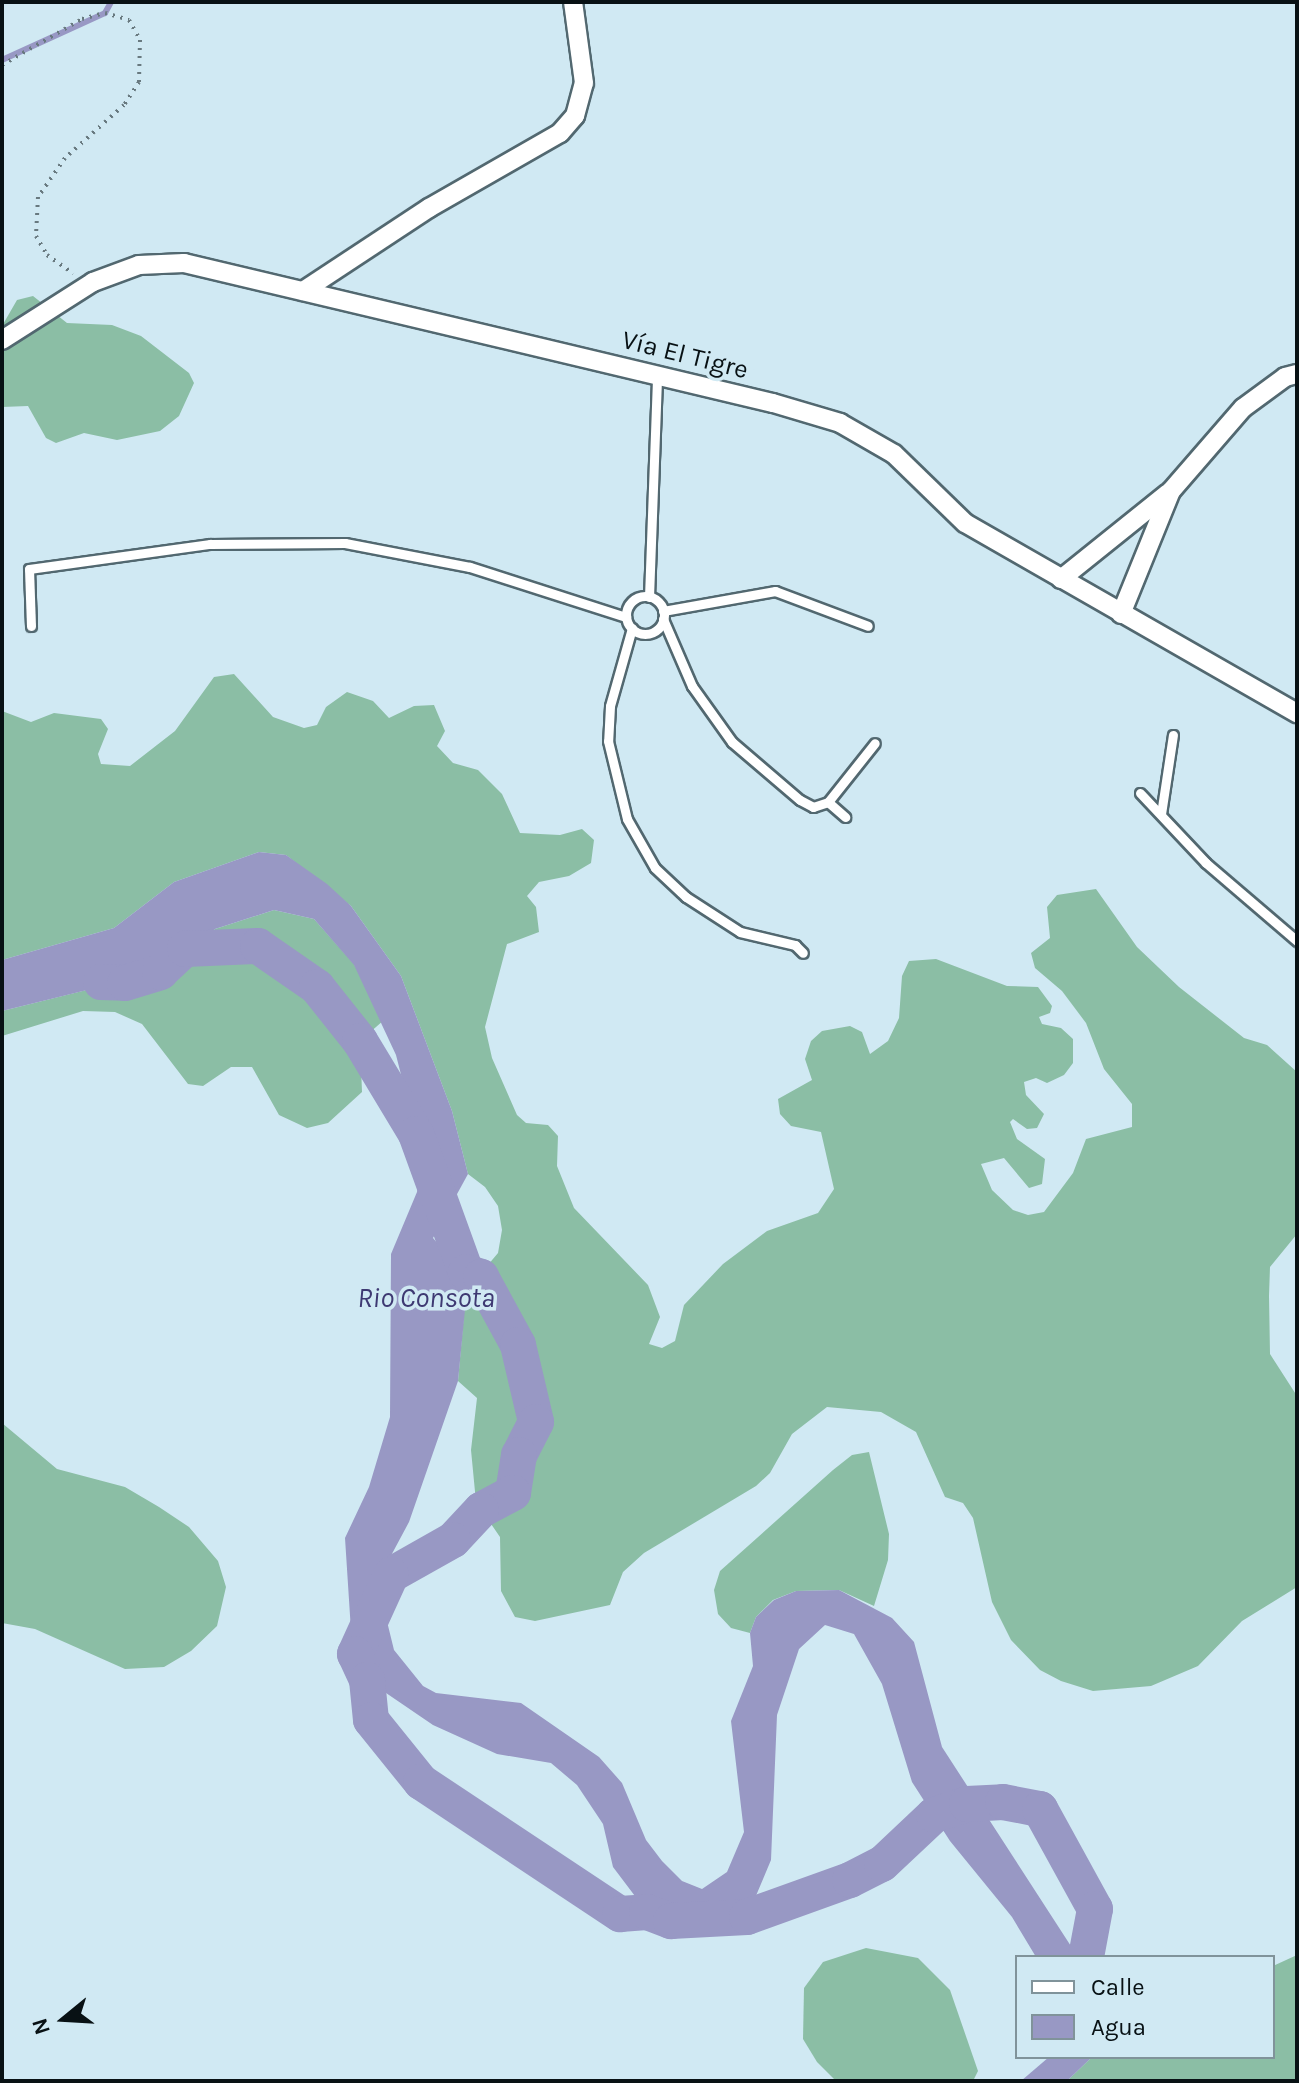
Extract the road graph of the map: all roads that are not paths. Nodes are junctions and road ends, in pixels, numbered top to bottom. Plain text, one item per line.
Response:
1 (573, 2) edge
2 (303, 291) junction
3 (2, 340) edge
4 (657, 374) junction
5 (1297, 374) edge
6 (1171, 491) junction
7 (1061, 579) junction
8 (649, 597) junction
9 (1121, 614) junction
10 (663, 615) junction
11 (626, 617) junction
12 (31, 626) dead end
13 (868, 626) dead end
14 (632, 628) junction
15 (1297, 713) edge
16 (1173, 735) dead end
17 (875, 743) dead end
18 (1140, 793) dead end
19 (828, 802) junction
20 (1161, 814) junction
21 (845, 817) dead end
22 (1297, 941) edge
23 (803, 953) dead end

1 - 2 street
2 - 3 street, Vía El Tigre
2 - 4 street, Vía El Tigre
4 - 7 street, Vía El Tigre
4 - 8 lane
5 - 6 street
6 - 7 street
6 - 9 street
7 - 9 street, Vía El Tigre
8 - 10 lane
8 - 11 lane
9 - 15 street, Vía El Tigre
10 - 13 lane
10 - 14 lane
10 - 19 lane
11 - 12 lane
11 - 14 lane
14 - 23 lane
16 - 20 lane
17 - 19 lane
18 - 20 lane
19 - 21 lane
20 - 22 lane

